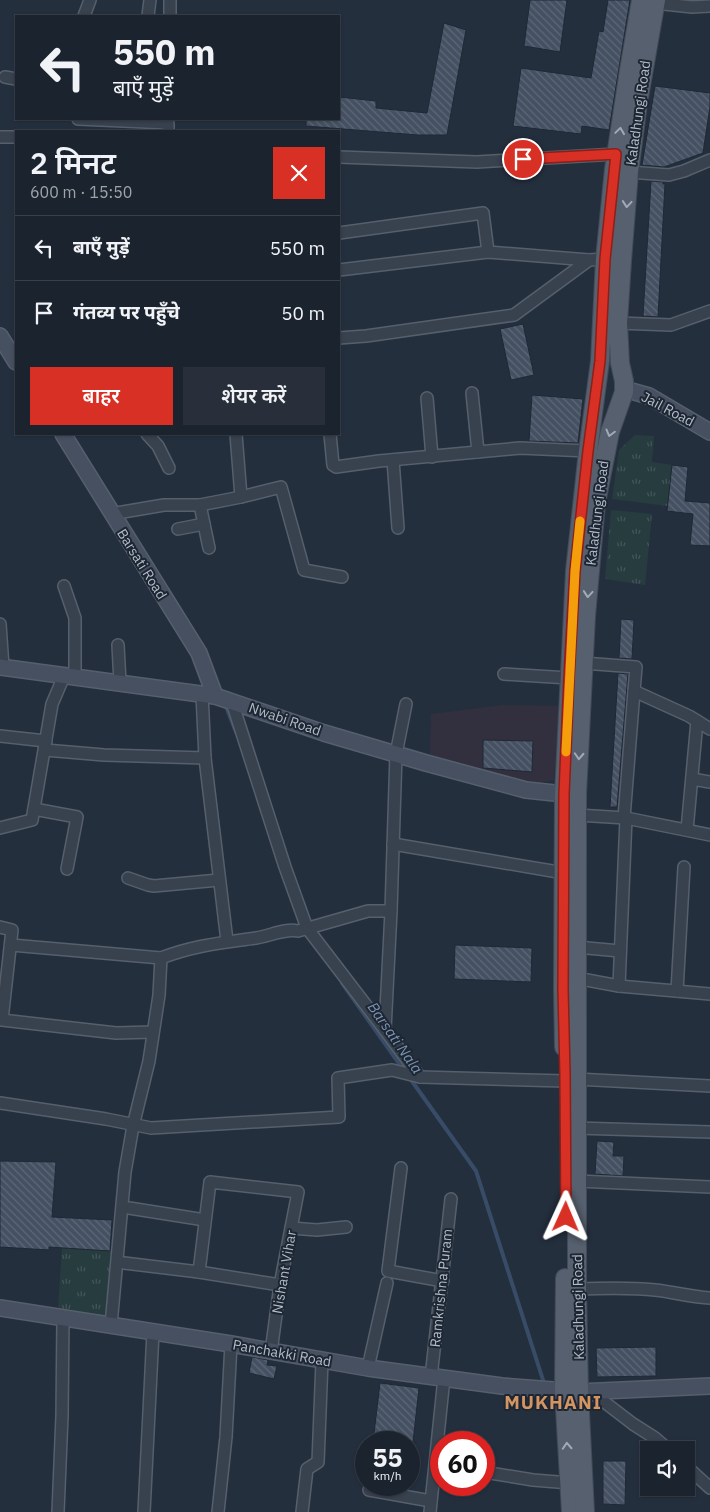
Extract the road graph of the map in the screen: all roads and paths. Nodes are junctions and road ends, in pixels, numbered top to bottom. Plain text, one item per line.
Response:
1 (90, 0) edge
2 (150, 0) edge
3 (170, 0) edge
4 (651, 1) edge
5 (710, 6) edge
6 (84, 15) edge
7 (148, 15) edge
8 (170, 15) edge
9 (100, 120) edge
10 (168, 130) edge
11 (0, 137) edge
12 (15, 137) edge
13 (616, 154) junction
14 (340, 157) edge
15 (710, 160) edge
16 (629, 172) junction
17 (340, 233) edge
18 (488, 252) junction
19 (605, 260) junction
20 (340, 270) edge
21 (710, 311) edge
22 (618, 323) junction
23 (340, 338) edge
24 (3, 345) edge
25 (15, 361) edge
26 (600, 361) junction
27 (620, 363) junction
28 (624, 388) junction
29 (472, 393) dead end
30 (427, 398) dead end
31 (595, 402) junction
32 (619, 406) junction
33 (710, 432) edge
34 (64, 435) edge
35 (148, 435) edge
36 (236, 435) edge
37 (330, 435) edge
38 (588, 451) junction
39 (478, 452) junction
40 (432, 457) junction
41 (393, 460) junction
42 (168, 468) dead end
43 (241, 498) junction
44 (200, 505) junction
45 (111, 514) junction
46 (204, 524) junction
47 (398, 528) dead end
48 (178, 529) dead end
49 (209, 548) dead end
50 (342, 576) dead end
51 (64, 586) dead end
52 (0, 624) edge
53 (118, 645) dead end
54 (584, 664) junction
55 (2, 667) edge
56 (504, 674) dead end
57 (69, 677) junction
58 (569, 678) junction
59 (120, 683) junction
60 (634, 690) junction
61 (209, 695) junction
62 (232, 702) junction
63 (406, 704) dead end
64 (697, 721) junction
65 (710, 729) edge
66 (0, 736) edge
67 (46, 745) junction
68 (396, 754) junction
69 (204, 758) junction
70 (692, 779) junction
71 (710, 782) edge
72 (571, 794) junction
73 (34, 809) junction
74 (576, 815) junction
75 (625, 818) junction
76 (0, 828) edge
77 (687, 830) junction
78 (710, 835) edge
79 (393, 844) junction
80 (684, 867) dead end
81 (67, 869) dead end
82 (564, 872) junction
83 (128, 878) dead end
84 (219, 880) junction
85 (391, 911) junction
86 (0, 927) edge
87 (303, 930) junction
88 (227, 940) junction
89 (10, 945) junction
90 (576, 947) junction
91 (620, 951) junction
92 (161, 958) junction
93 (576, 978) junction
94 (619, 986) junction
95 (676, 991) junction
96 (710, 994) edge
97 (385, 1030) junction
98 (153, 1032) junction
99 (416, 1076) junction
100 (570, 1080) junction
101 (710, 1086) edge
102 (0, 1102) edge
103 (133, 1126) junction
104 (576, 1128) junction
105 (710, 1132) edge
106 (401, 1168) dead end
107 (571, 1181) junction
108 (710, 1187) edge
109 (451, 1199) dead end
110 (129, 1208) dead end
111 (205, 1220) junction
112 (291, 1228) junction
113 (346, 1228) dead end
114 (124, 1263) dead end
115 (199, 1272) junction
116 (442, 1281) junction
117 (387, 1282) dead end
118 (280, 1285) junction
119 (571, 1289) junction
120 (710, 1298) edge
121 (0, 1308) edge
122 (63, 1319) junction
123 (111, 1325) junction
124 (153, 1332) junction
125 (231, 1344) junction
126 (271, 1352) junction
127 (322, 1361) junction
128 (368, 1368) junction
129 (438, 1378) junction
130 (710, 1386) edge
131 (578, 1391) junction
132 (658, 1441) edge
133 (695, 1473) edge
134 (495, 1474) edge
135 (570, 1483) junction
136 (708, 1484) edge
137 (392, 1496) edge
138 (430, 1506) edge
139 (58, 1512) edge
140 (144, 1512) edge
141 (218, 1512) edge
142 (302, 1512) edge
143 (571, 1512) edge
144 (585, 1512) edge

1 - 6 street
2 - 7 street
3 - 8 street
4 - 5 street
13 -> 4 main road, Kaladhungi Road
4 - 16 main road, Kaladhungi Road
9 - 10 street
11 - 12 street
13 - 14 street
13 - 19 main road, Kaladhungi Road
15 - 16 street
16 -> 19 main road, Kaladhungi Road
17 - 18 street
18 - 19 street
18 - 20 street
19 - 22 main road, Kaladhungi Road
19 - 23 street
19 - 26 main road, Kaladhungi Road
21 - 22 street
22 - 27 main road, Kaladhungi Road
24 - 25 street
26 - 27 main road
26 - 31 main road, Kaladhungi Road
27 - 28 main road, Kaladhungi Road
28 - 32 main road, Kaladhungi Road
28 - 33 street, Jail Road
29 - 39 street
30 - 40 street
31 - 32 main road
31 - 38 main road, Kaladhungi Road
32 -> 54 main road, Kaladhungi Road
34 - 45 street, Barsati Road
35 - 42 street
36 - 43 street
37 - 41 street
38 - 39 street
38 - 58 main road, Kaladhungi Road
39 - 40 street
40 - 41 street
41 - 47 street
43 - 44 street
43 - 50 street
44 - 45 street
44 - 46 street
45 - 61 street, Barsati Road
46 - 48 street
46 - 49 street
51 - 57 street
52 - 55 street
53 - 59 street
54 - 60 street
54 -> 72 main road, Kaladhungi Road
55 - 57 street, Nwabi Road
56 - 58 street
57 - 59 street, Nwabi Road
57 - 67 street
58 - 72 main road, Kaladhungi Road
59 - 61 street, Nwabi Road
60 - 64 street
60 - 75 street
61 - 62 street, Nwabi Road
61 - 69 street
62 - 68 street, Nwabi Road
62 - 87 street
63 - 68 street
64 - 65 street
64 - 70 street
66 - 67 street
67 - 69 street
67 - 73 street
68 - 72 street, Nwabi Road
68 - 79 street
69 - 84 street
70 - 71 street
70 - 77 street
72 - 74 main road, Kaladhungi Road
72 - 82 main road, Kaladhungi Road
73 - 76 street
73 - 81 street
74 - 75 street
74 - 90 main road, Kaladhungi Road
75 - 77 street
75 - 91 street
77 - 78 street
79 - 82 street
79 - 85 street
80 - 95 street
82 - 100 main road, Kaladhungi Road
83 - 84 street
84 - 88 street
85 - 87 street
85 - 97 street
86 - 89 street
87 - 88 street
87 - 97 street
88 - 92 street
89 - 92 street
89 - 98 street
90 - 91 street
90 - 93 main road, Kaladhungi Road
91 - 94 street
92 - 98 street
93 - 94 street
93 - 100 main road, Kaladhungi Road
94 - 95 street
95 - 96 street
97 - 99 street
98 - 103 street
99 - 100 street
99 - 103 street
100 - 101 street
100 - 104 main road, Kaladhungi Road
100 - 107 main road, Kaladhungi Road
102 - 103 street
103 - 123 street
104 - 105 street
104 - 107 main road, Kaladhungi Road
106 - 116 street
107 - 108 street
107 - 119 main road, Kaladhungi Road
109 - 116 street, Ramkrishna Puram
110 - 111 street
111 - 112 street, Nishant Vihar
111 - 115 street
112 - 113 street
112 - 118 street, Nishant Vihar
114 - 115 street
115 - 118 street
116 - 129 street, Ramkrishna Puram
117 - 128 street
118 - 126 street, Nishant Vihar
119 - 120 street
119 - 131 main road, Kaladhungi Road
121 - 122 street, Panchakki Road
122 - 123 street, Panchakki Road
122 - 139 street
123 - 124 street, Panchakki Road
124 - 125 street, Panchakki Road
124 - 140 street
125 - 126 street, Panchakki Road
125 - 141 street
126 - 127 street, Panchakki Road
127 - 128 street, Panchakki Road
127 - 142 street
128 - 129 street, Panchakki Road
129 - 131 street, Panchakki Road
129 - 138 street, Ramkrishna Puram
130 - 131 street, Panchakki Road
131 - 132 street
135 -> 131 main road, Kaladhungi Road
131 - 144 main road, Kaladhungi Road
133 - 136 street
134 - 135 street
135 - 143 main road, Kaladhungi Road
137 - 138 street

